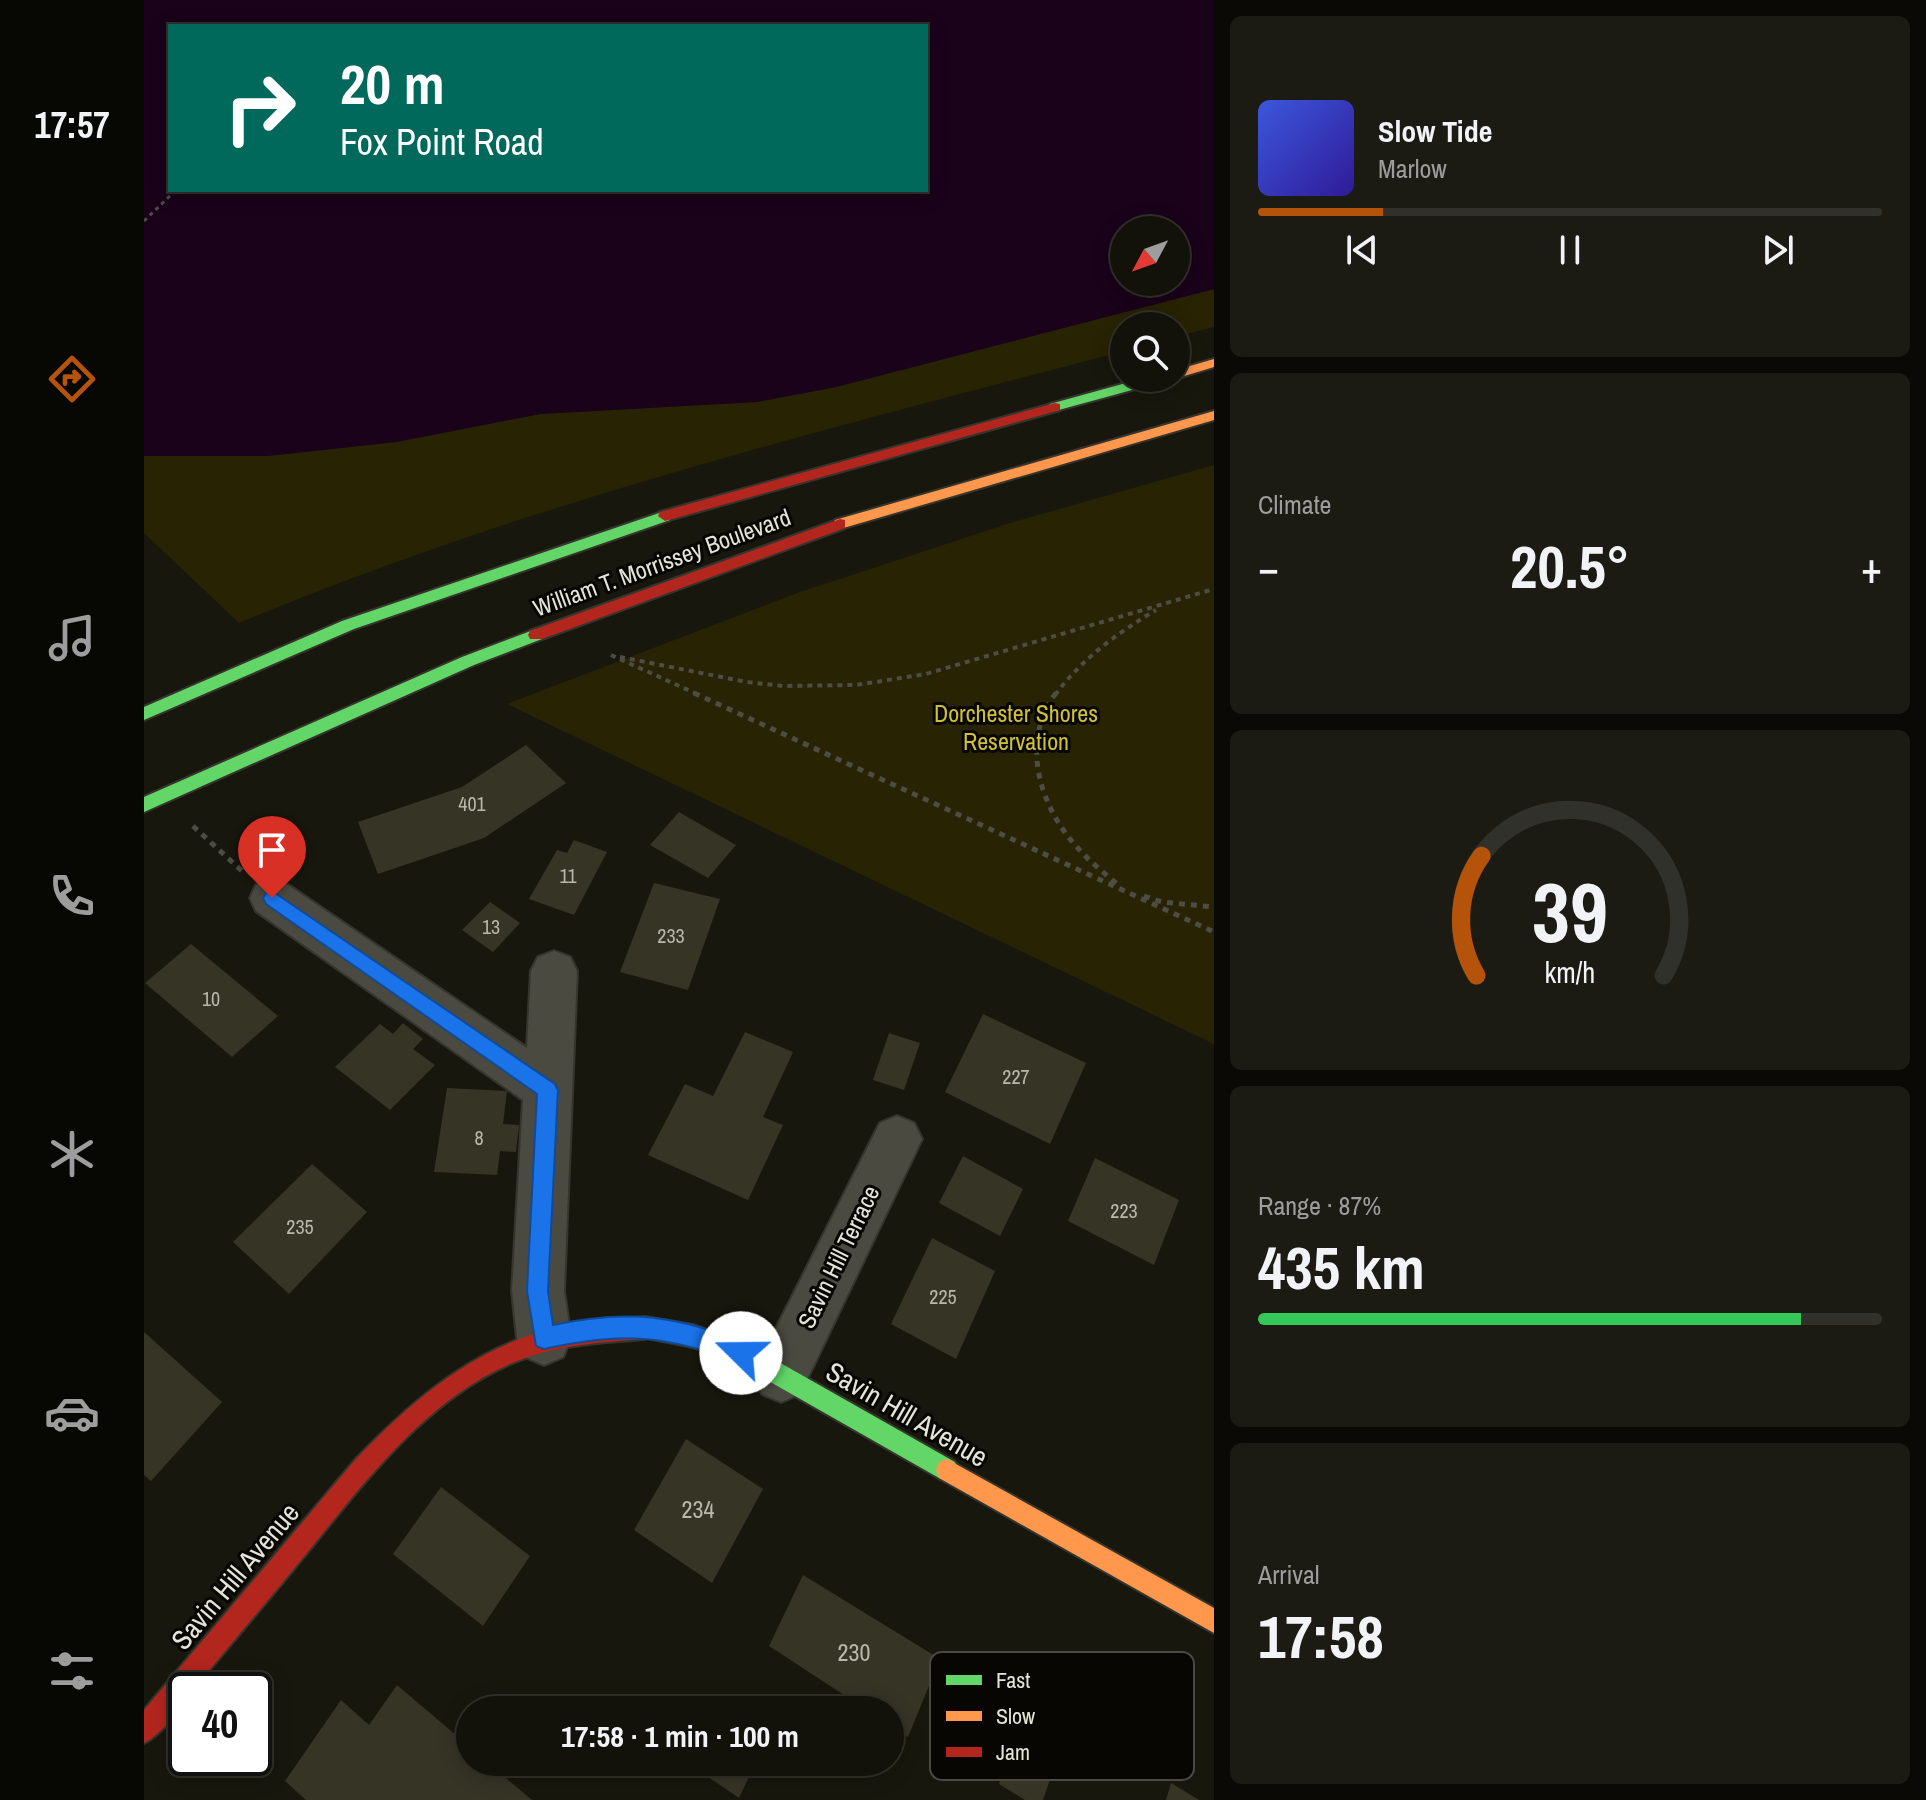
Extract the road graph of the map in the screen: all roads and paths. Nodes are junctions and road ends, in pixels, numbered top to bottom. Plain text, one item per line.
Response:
1 (174, 192) edge
2 (144, 221) edge
3 (1214, 363) edge
4 (1190, 370) edge
5 (1110, 392) edge
6 (1214, 415) edge
7 (1214, 590) edge
8 (1182, 601) junction
9 (144, 714) edge
10 (144, 805) edge
11 (191, 825) dead end
12 (1127, 892) junction
13 (272, 898) joint
14 (1214, 907) edge
15 (1214, 932) edge
16 (554, 971) dead end
17 (548, 1090) junction
18 (897, 1139) dead end
19 (544, 1338) junction
20 (781, 1375) junction
21 (1214, 1621) edge
22 (144, 1730) edge

1 - 2 path
3 - 4 main road
5 - 9 main road, William T. Morrissey Boulevard
6 - 10 main road, William T. Morrissey Boulevard
7 - 8 path
8 - 12 path
8 - 12 path
11 - 13 path
12 - 14 path
12 - 15 path
13 - 17 street
16 - 17 street
17 - 19 street
18 - 20 street, Savin Hill Terrace
19 - 20 main road, Savin Hill Avenue
19 - 22 main road, Savin Hill Avenue
20 - 21 main road, Savin Hill Avenue

